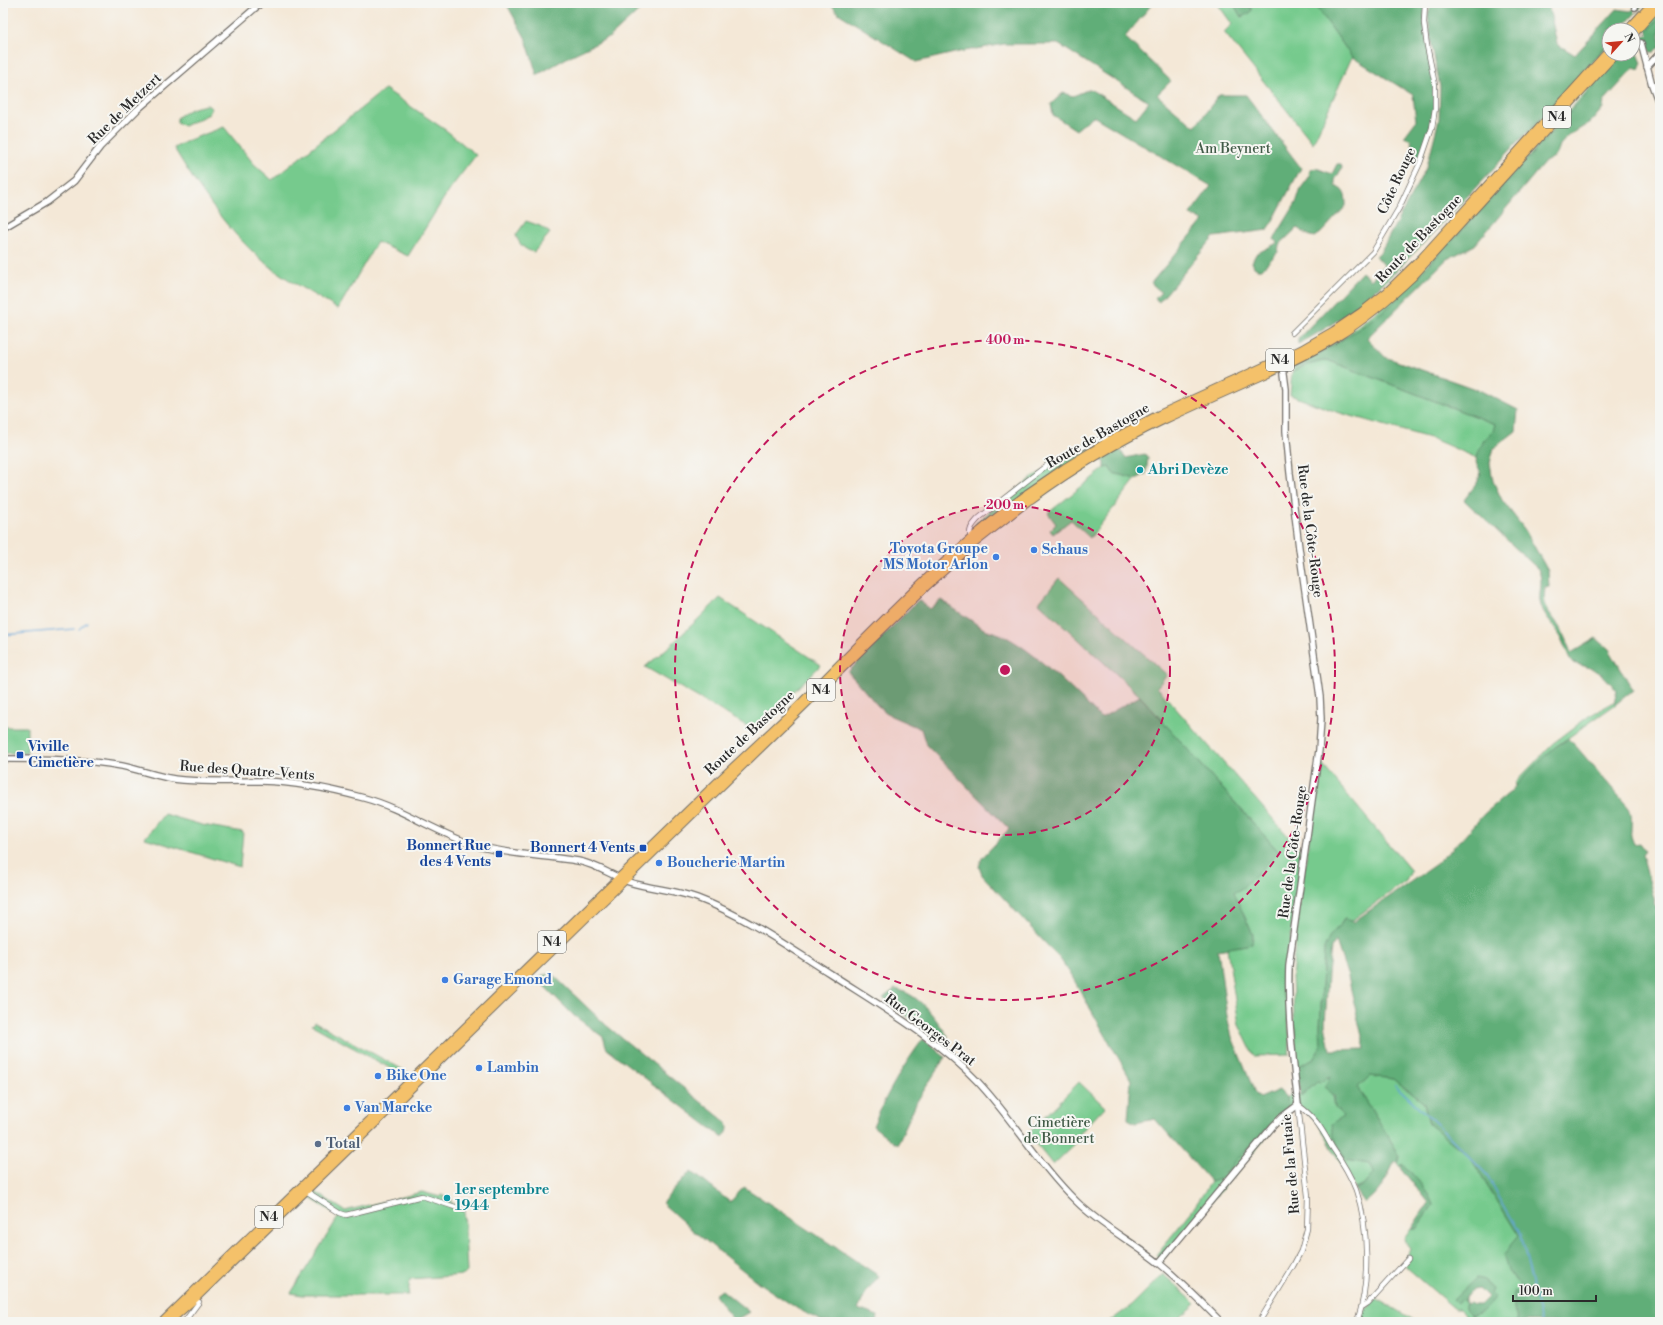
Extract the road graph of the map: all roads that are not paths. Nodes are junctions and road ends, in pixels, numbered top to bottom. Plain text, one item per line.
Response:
1 (261, 3) edge
2 (1426, 3) edge
3 (1653, 3) edge
4 (1660, 4) edge
5 (1639, 22) edge
6 (1641, 22) edge
7 (1641, 43) tunnel mouth
8 (1660, 53) edge
9 (1601, 60) edge
10 (1607, 62) edge
11 (1647, 67) junction
12 (1660, 106) edge
13 (3, 228) edge
14 (1292, 333) dead end
15 (1283, 366) junction
16 (1113, 439) junction
17 (1029, 497) junction
18 (971, 538) junction
19 (3, 759) edge
20 (622, 879) junction
21 (1298, 1105) junction
22 (306, 1191) junction
23 (464, 1210) dead end
24 (1408, 1259) dead end
25 (1159, 1263) junction
26 (197, 1301) junction
27 (1362, 1307) junction
28 (162, 1322) edge
29 (169, 1322) edge
30 (176, 1322) edge
31 (184, 1322) edge
32 (1221, 1322) edge
33 (1259, 1322) edge
34 (1357, 1322) edge

1 - 13 street, Rue de Metzert
2 - 14 street, Côte Rouge
3 - 5 highway
4 - 6 highway
7 - 11 street
8 - 11 street
9 - 16 highway, Route de Bastogne / N4
10 - 15 highway, Route de Bastogne / N4
11 - 12 street
15 - 17 highway, Route de Bastogne / N4
15 - 21 street, Rue de la Côte-Rouge
16 - 17 highway, Route de Bastogne / N4
16 - 18 street
17 - 18 main road, Route de Bastogne / N4
17 - 20 main road, Route de Bastogne / N4
18 - 20 main road, Route de Bastogne / N4
19 - 20 street, Rue des Quatre-Vents
20 - 22 main road, Route de Bastogne / N4
20 - 25 street, Rue Georges Prat
20 - 28 main road, Route de Bastogne / N4
21 - 25 street, Rue de la Futaie
21 - 27 street
21 - 33 street, Rue de la Futaie
22 - 23 street
22 - 26 main road, Route de Bastogne / N4
24 - 27 street
25 - 32 street, Rue Georges Prat
26 - 29 main road, Route de Bastogne / N4
26 - 30 main road
26 - 31 street
27 - 34 street

